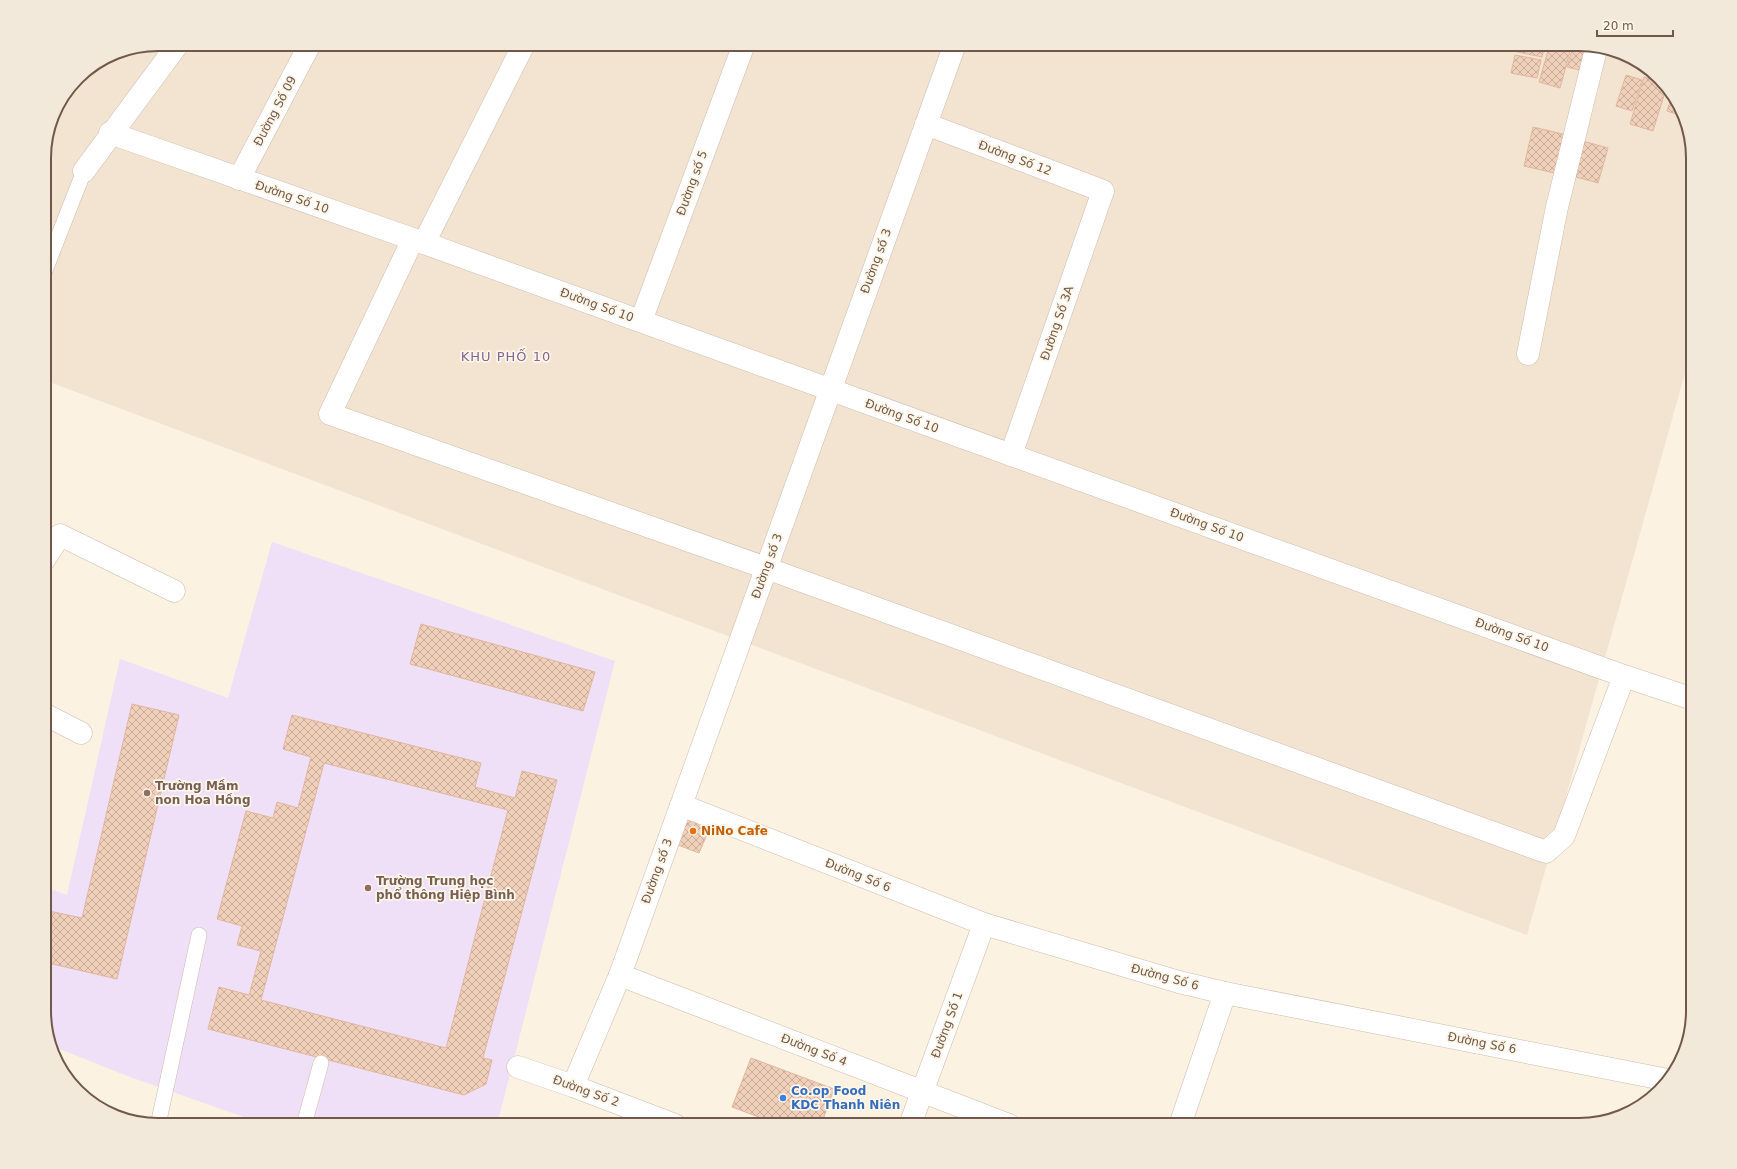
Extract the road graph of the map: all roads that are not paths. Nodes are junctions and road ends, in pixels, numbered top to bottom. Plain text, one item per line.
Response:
1 (173, 51) edge
2 (306, 51) edge
3 (520, 51) edge
4 (741, 51) edge
5 (952, 51) edge
6 (1595, 52) edge
7 (926, 124) junction
8 (110, 133) junction
9 (84, 171) joint
10 (239, 179) junction
11 (1104, 191) joint
12 (419, 241) junction
13 (51, 255) edge
14 (641, 321) junction
15 (1528, 354) dead end
16 (830, 390) junction
17 (1011, 455) junction
18 (51, 549) edge
19 (766, 568) junction
20 (174, 591) dead end
21 (1624, 676) junction
22 (1686, 697) edge
23 (51, 718) edge
24 (82, 733) dead end
25 (681, 805) junction
26 (984, 924) junction
27 (199, 935) dead end
28 (620, 975) junction
29 (1225, 993) junction
30 (321, 1063) dead end
31 (518, 1067) dead end
32 (1662, 1079) edge
33 (573, 1086) junction
34 (922, 1092) junction
35 (160, 1118) edge
36 (306, 1118) edge
37 (657, 1118) edge
38 (913, 1118) edge
39 (991, 1118) edge
40 (1182, 1118) edge

1 - 8 street
2 - 10 street, Đường Số 09
3 - 12 street
4 - 14 street, Đường số 5
5 - 7 street, Đường số 3
6 - 15 street
7 - 11 street, Đường Số 12
7 - 16 street, Đường số 3
8 - 9 street
8 - 10 street, Đường Số 10
9 - 13 lane
10 - 12 street, Đường Số 10
11 - 17 street, Đường Số 3A
12 - 14 street, Đường Số 10
12 - 19 street
14 - 16 street, Đường Số 10
16 - 17 street, Đường Số 10
16 - 19 street, Đường số 3
17 - 21 street, Đường Số 10
18 - 20 street
19 - 21 street
19 - 25 street, Đường số 3
21 - 22 street, Đường Số 10
23 - 24 street
25 - 26 street, Đường Số 6
25 - 28 street, Đường số 3
26 - 29 street, Đường Số 6
26 - 34 street, Đường Số 1
27 - 35 lane
28 - 33 street, Đường số 3
28 - 34 street, Đường Số 4
29 - 32 street, Đường Số 6
29 - 40 street
30 - 36 lane
31 - 33 street, Đường Số 2
33 - 37 street, Đường Số 2
34 - 38 street, Đường Số 1
34 - 39 street, Đường Số 4

